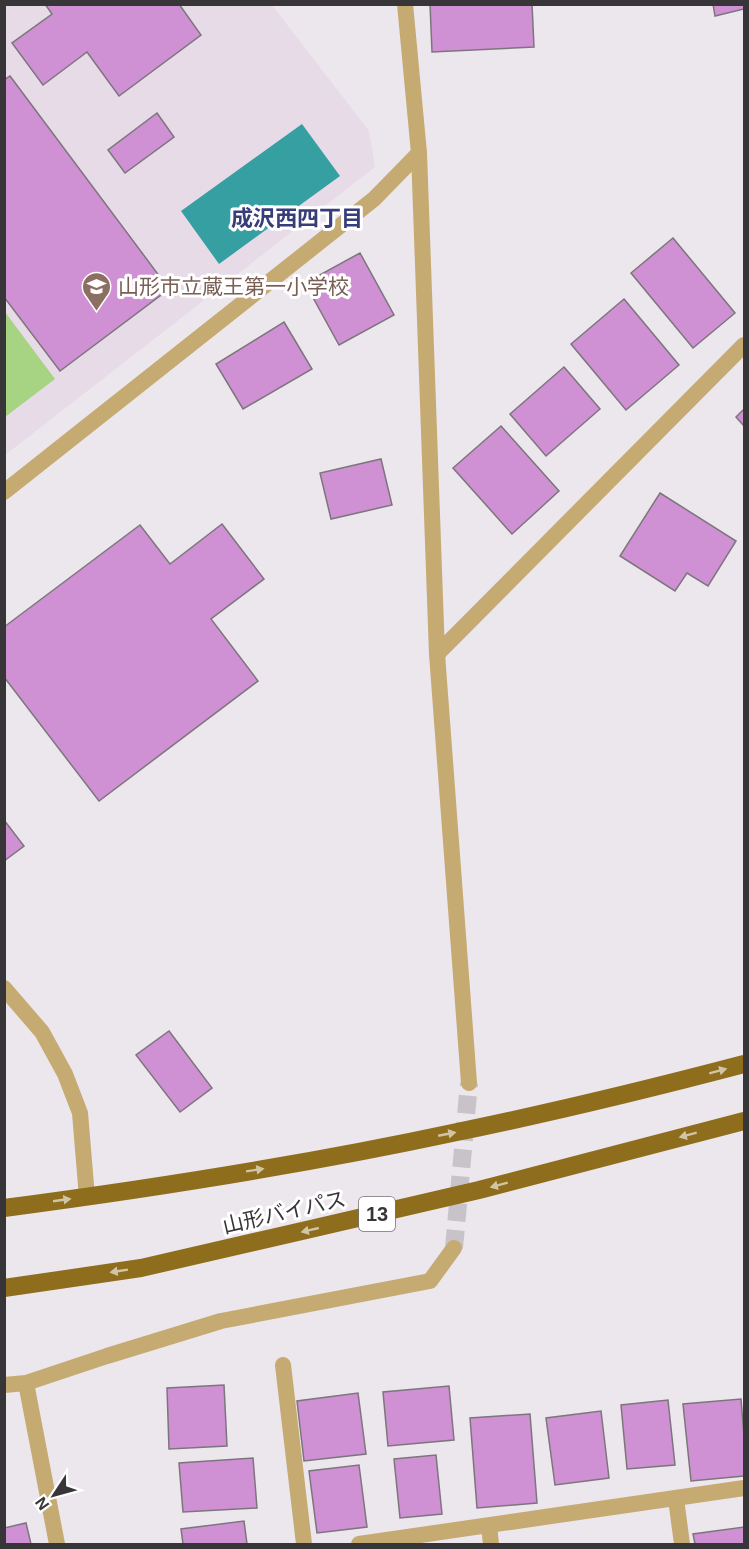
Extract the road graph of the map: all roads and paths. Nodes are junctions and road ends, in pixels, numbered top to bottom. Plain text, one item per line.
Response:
1 (405, 4) edge
2 (419, 153) junction
3 (744, 345) edge
4 (4, 492) edge
5 (437, 654) junction
6 (4, 988) edge
7 (744, 1064) edge
8 (469, 1083) tunnel mouth
9 (744, 1121) edge
10 (87, 1197) junction
11 (4, 1208) edge
12 (454, 1248) tunnel mouth
13 (4, 1288) edge
14 (283, 1365) dead end
15 (26, 1383) junction
16 (4, 1385) edge
17 (744, 1488) edge
18 (676, 1499) junction
19 (489, 1526) junction
20 (57, 1545) edge
21 (304, 1545) edge
22 (359, 1545) edge
23 (491, 1545) edge
24 (682, 1545) edge

1 - 2 lane
2 - 4 lane
2 - 5 lane
3 - 5 lane
5 - 8 lane
6 - 10 lane
10 -> 7 highway, 山形バイパス
9 -> 13 highway, 山形バイパス / 13
11 -> 10 highway, 山形バイパス
12 - 15 lane
14 - 21 lane
15 - 16 lane
15 - 20 lane
17 - 18 lane
18 - 19 lane
18 - 24 lane
19 - 22 lane
19 - 23 lane

